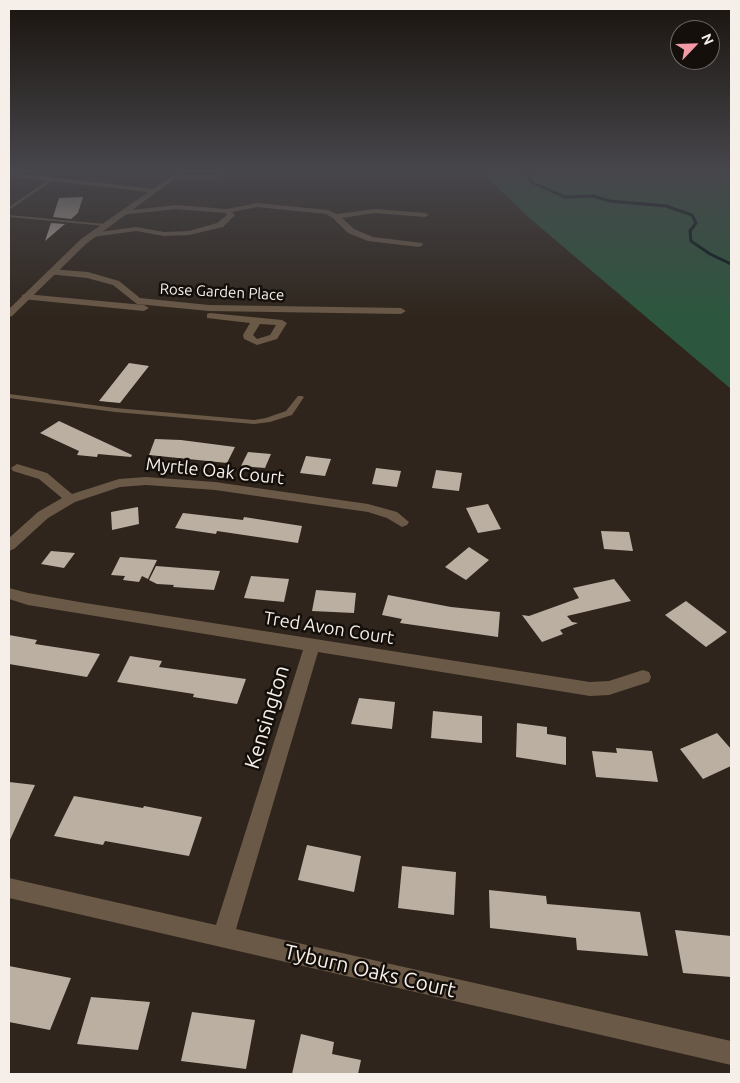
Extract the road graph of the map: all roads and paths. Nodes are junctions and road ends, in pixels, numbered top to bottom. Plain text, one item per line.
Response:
1 (57, 221) edge
2 (111, 221) edge
3 (226, 221) edge
4 (341, 221) edge
5 (105, 225) junction
6 (92, 234) junction
7 (419, 245) dead end
8 (51, 272) junction
9 (25, 297) junction
10 (401, 311) dead end
11 (9, 314) edge
12 (257, 320) dead end
13 (9, 396) edge
14 (300, 397) dead end
15 (18, 468) dead end
16 (70, 499) junction
17 (402, 522) dead end
18 (9, 546) edge
19 (9, 593) edge
20 (312, 645) junction
21 (643, 677) dead end
22 (9, 888) edge
23 (222, 937) junction
24 (731, 1053) edge

1 - 5 lane
2 - 5 street
3 - 6 street
4 - 7 street
5 - 6 street
6 - 8 street
8 - 9 street
8 - 10 street, Rose Garden Place
9 - 11 street
9 - 12 street
13 - 14 lane
15 - 16 street
16 - 17 street, Myrtle Oak Court
16 - 18 street, Myrtle Oak Court
19 - 20 street, Tred Avon Court
20 - 21 street, Tred Avon Court
20 - 23 street, Kensington
22 - 23 street, Tyburn Oaks Court
23 - 24 street, Tyburn Oaks Court

